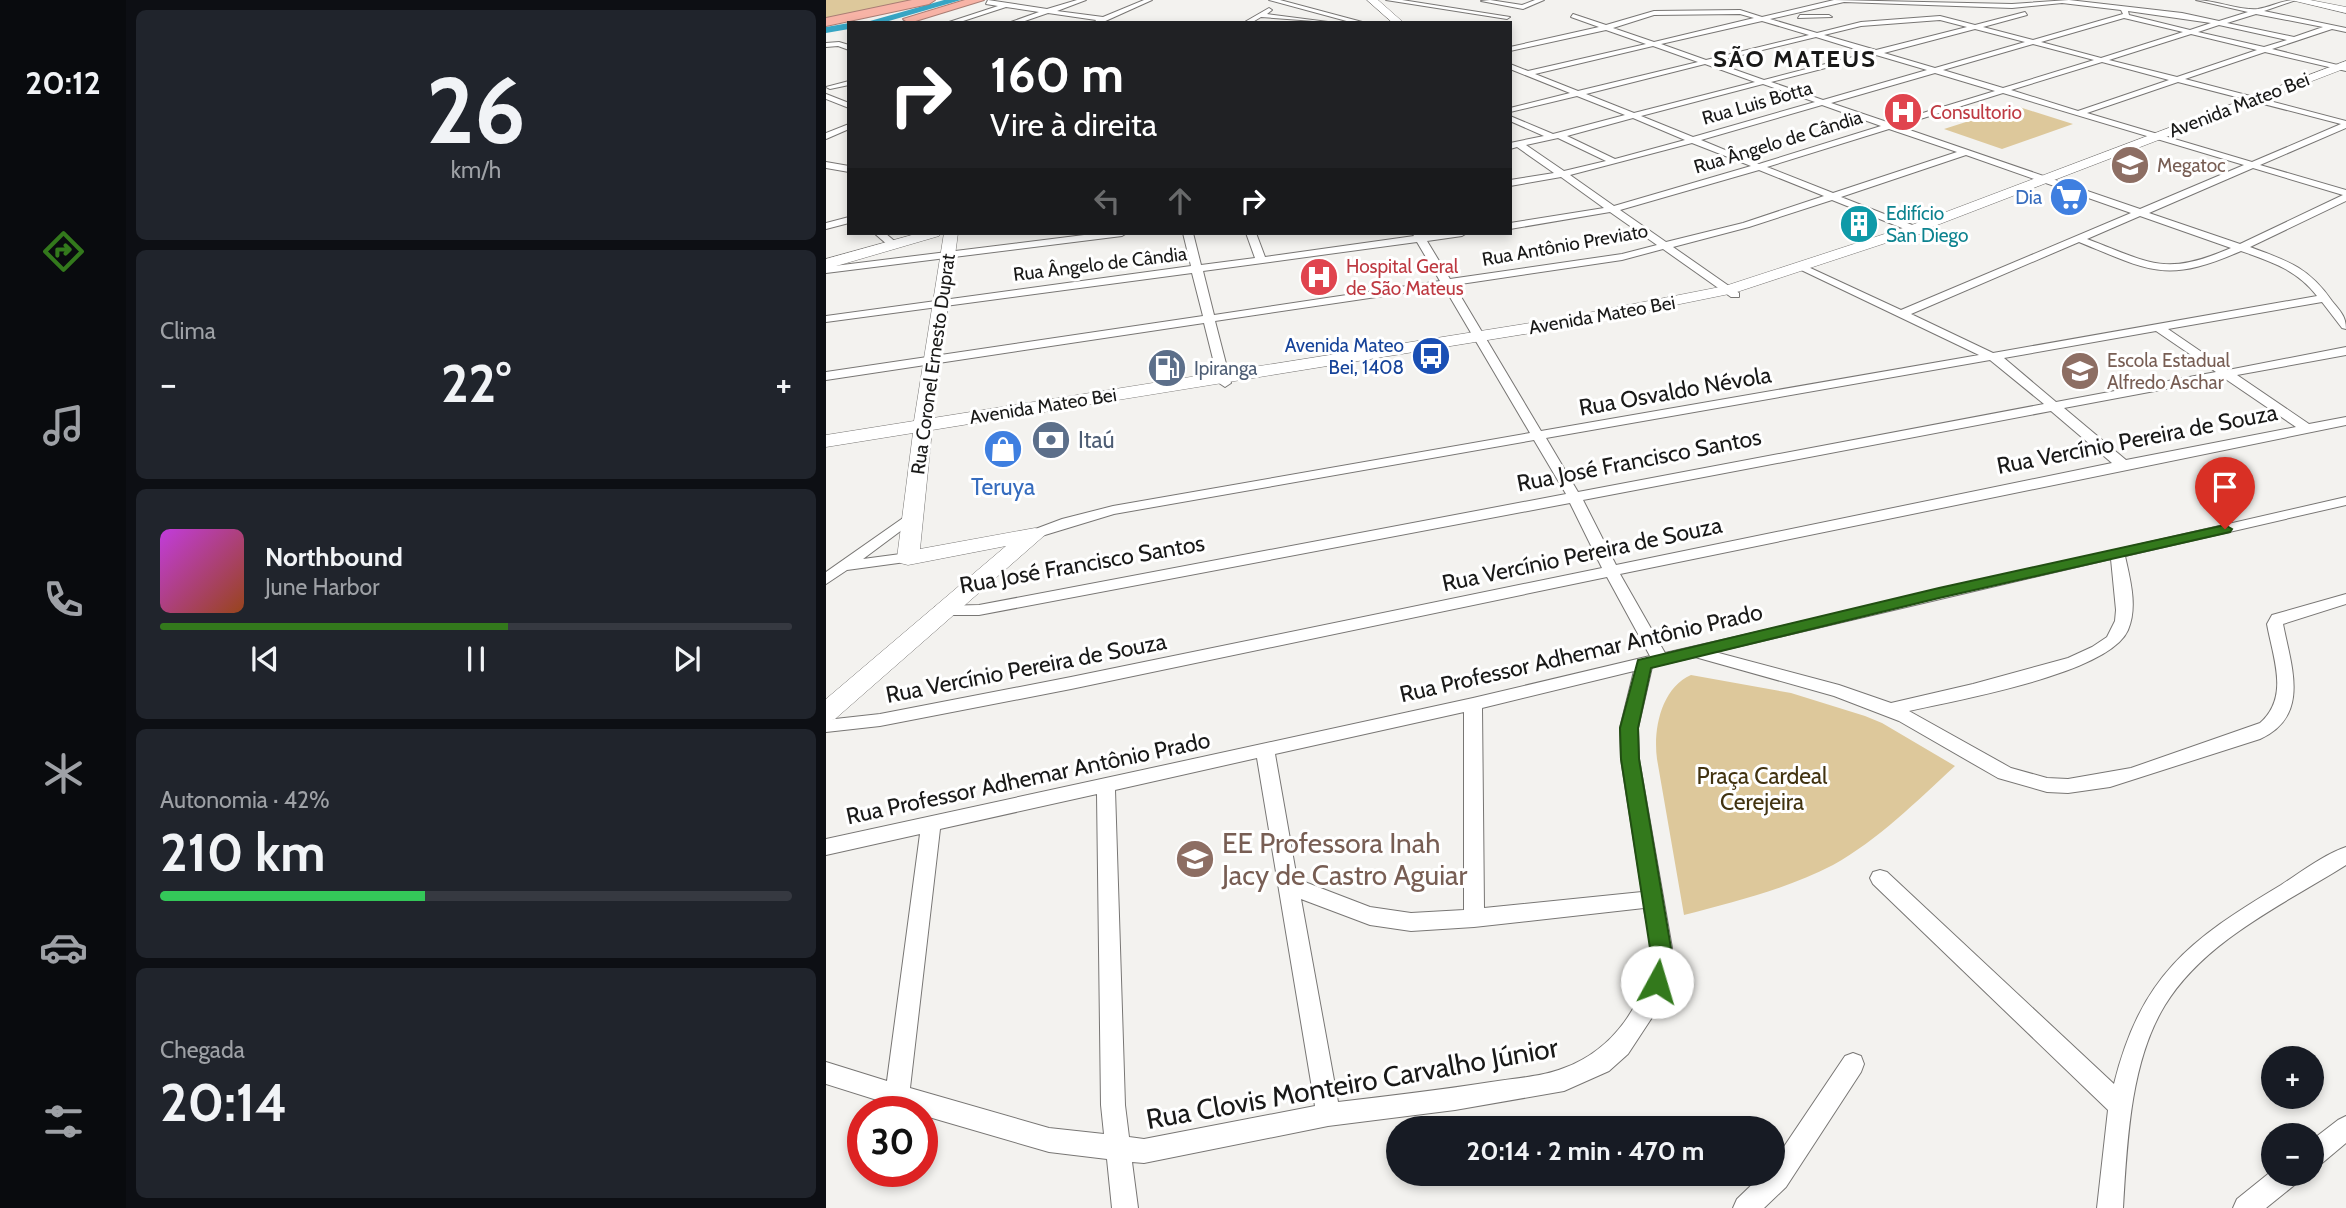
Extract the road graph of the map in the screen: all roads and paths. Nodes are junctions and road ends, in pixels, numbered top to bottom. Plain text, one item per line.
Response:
1 (929, 0) edge
2 (988, 0) edge
3 (1026, 0) edge
4 (1083, 0) edge
5 (1149, 0) edge
6 (1272, 0) edge
7 (1372, 0) edge
8 (1389, 0) edge
9 (1541, 0) edge
10 (1844, 0) edge
11 (2053, 0) edge
12 (2199, 0) edge
13 (2295, 0) edge
14 (1485, 1) edge
15 (2066, 1) edge
16 (1283, 2) junction
17 (1008, 5) junction
18 (1735, 5) dead end
19 (1440, 8) junction
20 (1462, 9) junction
21 (2346, 10) edge
22 (1049, 11) junction
23 (2258, 11) junction
24 (1428, 12) dead end
25 (2124, 12) junction
26 (2025, 14) dead end
27 (1260, 15) junction
28 (1782, 15) junction
29 (1573, 16) dead end
30 (1445, 17) dead end
31 (1507, 17) dead end
32 (1829, 17) dead end
33 (1102, 19) edge
34 (1122, 19) dead end
35 (1766, 19) junction
36 (900, 21) edge
37 (956, 21) edge
38 (1017, 21) edge
39 (1250, 21) edge
40 (1310, 21) edge
41 (1355, 21) edge
42 (1398, 21) edge
43 (826, 22) edge
44 (2220, 23) junction
45 (1975, 25) junction
46 (1608, 27) junction
47 (2331, 27) junction
48 (2345, 29) edge
49 (2192, 32) junction
50 (845, 33) edge
51 (1817, 34) junction
52 (826, 36) edge
53 (2292, 39) junction
54 (2035, 41) junction
55 (1656, 44) junction
56 (826, 45) edge
57 (846, 46) edge
58 (1512, 48) edge
59 (2263, 50) junction
60 (1875, 51) junction
61 (2104, 60) junction
62 (1707, 61) junction
63 (1512, 67) edge
64 (2344, 68) edge
65 (1936, 70) junction
66 (1529, 73) junction
67 (1512, 77) edge
68 (2176, 79) junction
69 (1763, 81) junction
70 (847, 83) edge
71 (828, 86) edge
72 (2003, 90) junction
73 (847, 93) edge
74 (1581, 93) junction
75 (826, 96) edge
76 (839, 101) junction
77 (2259, 101) junction
78 (1823, 102) junction
79 (826, 104) edge
80 (847, 105) edge
81 (1512, 110) edge
82 (2079, 113) junction
83 (1635, 115) junction
84 (1512, 119) edge
85 (2346, 124) edge
86 (1891, 125) junction
87 (847, 128) edge
88 (826, 136) edge
89 (1556, 136) junction
90 (2162, 138) junction
91 (1694, 140) junction
92 (1515, 145) edge
93 (1966, 152) junction
94 (1614, 162) junction
95 (826, 165) edge
96 (2253, 165) junction
97 (1760, 166) junction
98 (847, 169) edge
99 (1564, 174) junction
100 (2050, 181) junction
101 (1512, 183) edge
102 (2346, 195) edge
103 (1833, 196) junction
104 (1612, 209) junction
105 (2141, 212) junction
106 (847, 221) edge
107 (826, 226) edge
108 (1512, 226) edge
109 (1918, 231) junction
110 (882, 235) edge
111 (927, 235) edge
112 (951, 235) edge
113 (1106, 235) edge
114 (1189, 235) edge
115 (1252, 235) edge
116 (1418, 236) edge
117 (2079, 239) junction
118 (893, 244) junction
119 (2240, 246) junction
120 (1667, 247) junction
121 (948, 255) junction
122 (1261, 260) junction
123 (826, 264) edge
124 (1198, 269) junction
125 (826, 270) edge
126 (1807, 270) junction
127 (1448, 284) junction
128 (1732, 293) junction
129 (2325, 298) junction
130 (942, 303) junction
131 (1902, 314) junction
132 (826, 319) edge
133 (1208, 319) junction
134 (2346, 326) edge
135 (2158, 327) junction
136 (1480, 338) junction
137 (2346, 351) edge
138 (1991, 356) junction
139 (933, 360) junction
140 (2226, 374) junction
141 (826, 376) edge
142 (1224, 379) junction
143 (2052, 405) junction
144 (2346, 421) edge
145 (923, 429) junction
146 (2307, 429) junction
147 (1538, 437) junction
148 (826, 441) edge
149 (826, 448) edge
150 (2123, 465) junction
151 (1573, 495) junction
152 (2346, 501) edge
153 (914, 505) junction
154 (1035, 534) junction
155 (993, 543) junction
156 (2117, 553) junction
157 (908, 558) junction
158 (843, 567) junction
159 (993, 568) junction
160 (826, 569) edge
161 (1611, 571) junction
162 (826, 579) edge
163 (2346, 599) edge
164 (941, 611) junction
165 (1697, 652) junction
166 (1653, 662) junction
167 (1474, 704) junction
168 (1890, 709) junction
169 (826, 713) edge
170 (826, 726) edge
171 (1265, 751) junction
172 (1106, 784) junction
173 (931, 826) junction
174 (826, 847) edge
175 (2346, 855) edge
176 (1880, 877) dead end
177 (1288, 884) junction
178 (1652, 899) junction
179 (1474, 918) junction
180 (1853, 1064) dead end
181 (826, 1073) edge
182 (897, 1095) junction
183 (2119, 1104) junction
184 (1328, 1115) junction
185 (2346, 1128) edge
186 (2324, 1145) edge
187 (1117, 1149) junction
188 (2273, 1186) edge
189 (1125, 1208) edge
190 (1746, 1208) edge
191 (2110, 1208) edge
192 (2246, 1208) edge

1 - 43 highway
2 - 17 street
2 - 36 highway
3 - 17 street
4 - 22 street
5 - 33 street
6 - 16 street
7 - 42 main road
8 - 19 street
9 - 14 street
10 - 15 street
10 - 28 street
11 - 15 street
12 - 23 street
13 - 21 main road
13 - 23 street, Rua Ângelo de Cândia
14 - 20 street
15 - 25 street
16 - 27 street
16 - 41 street
17 - 22 street
17 - 37 street
18 - 28 street
19 - 20 street
19 - 24 street
20 - 30 street
20 - 31 street
22 - 33 street
22 - 38 street
23 - 44 street, Rua Ângelo de Cândia
23 - 47 street
25 - 44 street
25 - 49 street
25 - 54 street, Rua Luis Botta
26 - 45 street
27 - 39 street
27 - 40 street
28 - 32 street
28 - 35 street
29 - 46 street
33 - 34 street
35 - 46 street
35 - 51 street
35 - 55 street
44 - 49 street, Rua Ângelo de Cândia
44 - 53 street
45 - 51 street
45 - 54 street
45 - 60 street
46 - 55 street
46 - 58 street
47 - 48 street
47 - 53 street
49 - 59 street
49 - 61 street, Rua Ângelo de Cândia
50 - 52 highway
51 - 60 street
51 - 62 street
53 - 59 street
54 - 61 street
54 - 65 street, Rua Luis Botta
55 - 62 street
55 - 66 street
56 - 57 street
59 - 64 street
59 - 68 street
60 - 65 street
60 - 69 street
61 - 68 street
61 - 72 street, Rua Ângelo de Cândia
62 - 69 street
62 - 74 street
63 - 66 street
64 - 77 main road, Avenida Mateo Bei
65 - 72 street
65 - 78 street, Rua Luis Botta
66 - 67 street
66 - 74 street
68 - 77 street
68 - 82 street
69 - 78 street
69 - 83 street
70 - 71 street
71 - 73 street
72 - 82 street
72 - 86 street, Rua Ângelo de Cândia
74 - 81 street
74 - 83 street
75 - 76 street
76 - 79 street
76 - 80 street
77 - 85 street
77 - 90 main road, Avenida Mateo Bei
78 - 86 street
78 - 91 street, Rua Luis Botta
82 - 90 street
83 - 89 street
83 - 91 street
84 - 89 street
85 - 96 street
86 - 93 street
86 - 97 street, Rua Ângelo de Cândia
87 - 88 street
89 - 92 street
89 - 94 street
90 - 96 street
90 - 100 main road, Avenida Mateo Bei
91 - 94 street, Rua Luis Botta
91 - 97 street
92 - 99 street
93 - 100 street
93 - 103 street, Rua Antônio Previato
94 - 99 street, Rua Luis Botta
95 - 98 street
96 - 102 street
96 - 105 street
97 - 103 street
97 - 104 street, Rua Ângelo de Cândia
99 - 101 street, Rua Luis Botta
99 - 104 street
100 - 105 street
100 - 109 main road, Avenida Mateo Bei
102 - 119 street
103 - 109 street
103 - 120 street, Rua Antônio Previato
104 - 108 street, Rua Ângelo de Cândia
104 - 120 street
105 - 117 street
105 - 119 street
106 - 107 street
109 - 126 main road, Avenida Mateo Bei
110 - 118 street
111 - 118 main road
112 - 121 main road, Rua Coronel Ernesto Duprat
113 - 121 street
114 - 124 street
115 - 122 street
116 - 122 street, Rua Ângelo de Cândia
116 - 127 street
117 - 119 street
117 - 131 street
118 - 123 main road
119 - 129 street
120 - 127 street, Rua Antônio Previato
120 - 128 street
121 - 125 street
121 - 130 main road, Rua Coronel Ernesto Duprat
122 - 124 street, Rua Ângelo de Cândia
124 - 130 street, Rua Ângelo de Cândia
124 - 133 street
126 - 128 main road, Avenida Mateo Bei
126 - 131 street
127 - 133 street, Rua Antônio Previato
127 - 136 street
128 - 136 main road, Avenida Mateo Bei
129 - 134 street
129 - 135 street, Rua Osvaldo Névola
130 - 132 street, Rua Ângelo de Cândia
130 - 139 main road, Rua Coronel Ernesto Duprat
131 - 138 street
133 - 139 street, Rua Antônio Previato
133 - 142 street
135 - 138 street, Rua Osvaldo Névola
135 - 140 street
136 - 142 main road, Avenida Mateo Bei
136 - 147 street
137 - 140 street, Rua José Francisco Santos
138 - 143 street
138 - 147 street, Rua Osvaldo Névola
139 - 141 street, Rua Antônio Previato
139 - 145 main road, Rua Coronel Ernesto Duprat
140 - 143 street, Rua José Francisco Santos
140 - 146 street
142 - 145 main road, Avenida Mateo Bei
143 - 150 street
143 - 151 street, Rua José Francisco Santos
144 - 146 street, Rua Vercínio Pereira de Souza
145 - 148 main road, Avenida Mateo Bei
145 - 149 main road, Avenida Mateo Bei
145 - 153 main road, Rua Coronel Ernesto Duprat
146 - 150 street, Rua Vercínio Pereira de Souza
147 - 151 street
147 - 154 street, Rua Osvaldo Névola
150 - 161 street, Rua Vercínio Pereira de Souza
151 - 161 street
151 - 164 street, Rua José Francisco Santos
152 - 156 street, Rua Professor Adhemar Antônio Prado
153 - 157 main road
153 - 158 street
154 - 155 main road
154 - 159 main road
155 - 157 main road
155 - 159 main road
156 - 165 street, Rua Professor Adhemar Antônio Prado
156 - 168 street
157 - 158 street
158 - 160 street
158 - 162 street
159 - 164 main road
161 - 166 street
161 - 170 street, Rua Vercínio Pereira de Souza
163 - 168 street
164 - 169 main road
165 - 166 street, Rua Professor Adhemar Antônio Prado
165 - 168 street
166 - 167 street, Rua Professor Adhemar Antônio Prado
166 - 178 street, Rua Clovis Monteiro Carvalho Júnior
167 - 171 street, Rua Professor Adhemar Antônio Prado
167 - 179 street
171 - 172 street, Rua Professor Adhemar Antônio Prado
171 - 177 street
172 - 173 street, Rua Professor Adhemar Antônio Prado
172 - 187 street
173 - 174 street, Rua Professor Adhemar Antônio Prado
173 - 182 street
175 - 183 street
176 - 183 street
177 - 179 street
177 - 184 street
178 - 179 street
178 - 184 street, Rua Clovis Monteiro Carvalho Júnior
180 - 190 street
181 - 182 street, Rua Clovis Monteiro Carvalho Júnior
182 - 187 street, Rua Clovis Monteiro Carvalho Júnior
183 - 191 street
184 - 187 street, Rua Clovis Monteiro Carvalho Júnior
185 - 186 street
187 - 189 street
188 - 192 street

